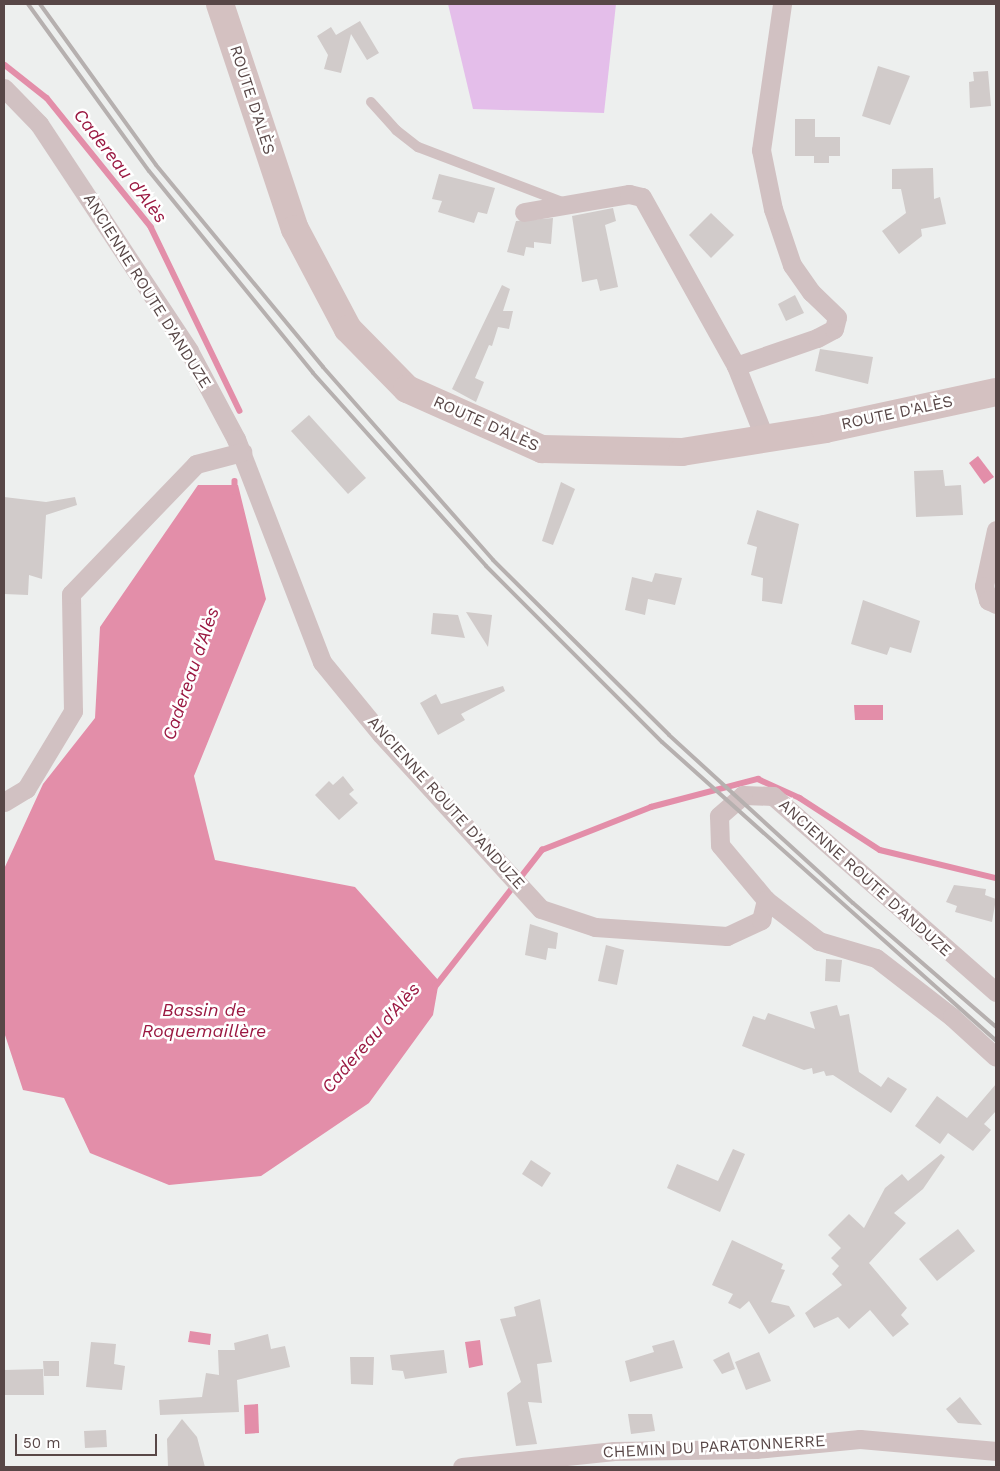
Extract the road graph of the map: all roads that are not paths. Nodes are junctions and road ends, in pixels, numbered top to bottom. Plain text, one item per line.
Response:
1 (220, 4) edge
2 (782, 4) edge
3 (4, 88) edge
4 (371, 102) dead end
5 (568, 204) junction
6 (524, 212) dead end
7 (736, 366) junction
8 (996, 392) edge
9 (765, 439) junction
10 (242, 452) junction
11 (996, 530) edge
12 (996, 604) edge
13 (4, 802) edge
14 (766, 900) junction
15 (996, 992) edge
16 (996, 1057) edge
17 (996, 1450) edge
18 (462, 1467) edge

1 - 9 main road, ROUTE D'ALÈS
2 - 7 street
3 - 10 street, ANCIENNE ROUTE D'ANDUZE
4 - 5 lane
5 - 6 street
5 - 7 street
7 - 9 street
8 - 9 main road, ROUTE D'ALÈS
10 - 13 street
10 - 14 street, ANCIENNE ROUTE D'ANDUZE
11 - 12 street
14 - 15 street, ANCIENNE ROUTE D'ANDUZE
14 - 16 street
17 - 18 street, CHEMIN DU PARATONNERRE

